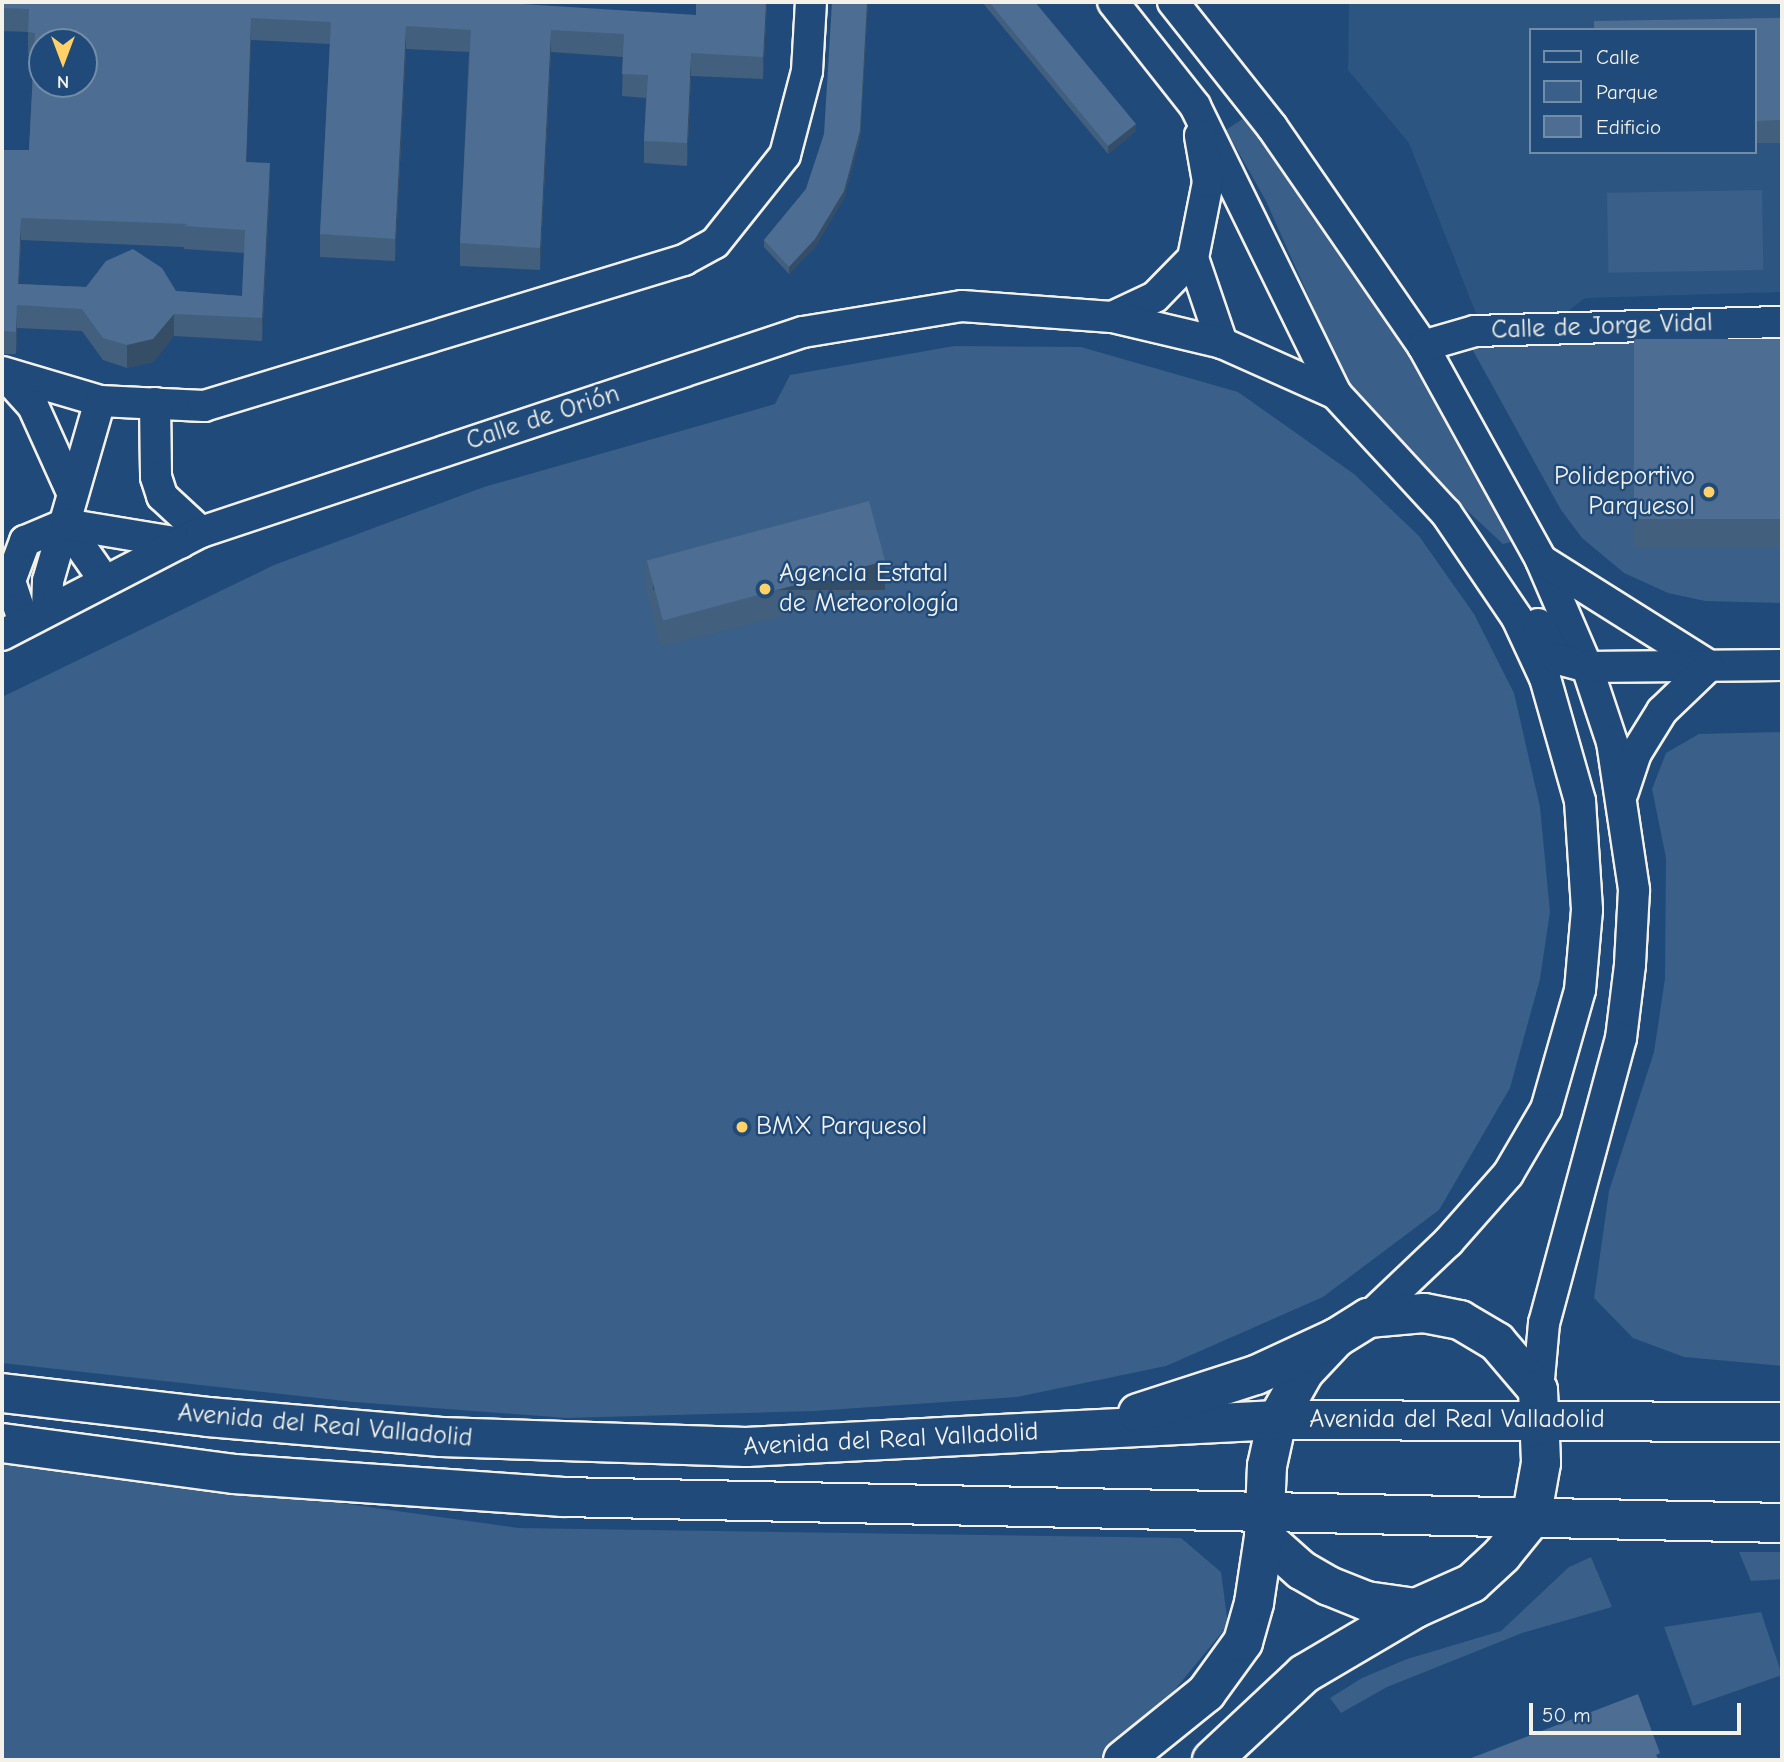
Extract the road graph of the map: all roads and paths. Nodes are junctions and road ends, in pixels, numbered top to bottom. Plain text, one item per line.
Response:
1 (811, 2) edge
2 (1113, 2) edge
3 (1173, 2) edge
4 (1195, 106) junction
5 (1193, 258) junction
6 (1112, 317) junction
7 (1782, 322) edge
8 (1222, 343) junction
9 (1423, 346) junction
10 (2, 372) edge
11 (1336, 394) junction
12 (100, 401) junction
13 (155, 403) junction
14 (71, 490) junction
15 (1447, 513) junction
16 (65, 524) junction
17 (190, 537) junction
18 (1541, 560) junction
19 (104, 580) junction
20 (24, 623) edge
21 (1782, 665) edge
22 (1709, 666) junction
23 (1587, 667) junction
24 (1562, 729) junction
25 (1622, 796) junction
26 (1368, 1318) junction
27 (1336, 1338) junction
28 (2, 1393) edge
29 (1539, 1405) junction
30 (1277, 1420) junction
31 (1782, 1422) edge
32 (1078, 1431) junction
33 (2, 1443) edge
34 (1531, 1519) junction
35 (1782, 1522) edge
36 (1264, 1524) junction
37 (1416, 1608) junction
38 (1123, 1760) edge
39 (1212, 1760) edge

1 - 13 street
2 - 4 street
3 - 9 street
4 - 5 street
4 - 11 street
5 - 6 street, Calle de Orión
5 - 8 street
6 - 8 street, Calle de Orión
6 - 17 street, Calle de Orión
7 - 9 street, Calle de Jorge Vidal
8 - 11 street, Calle de Orión
9 - 18 street
10 - 12 street
10 - 14 street
11 - 15 street
12 - 13 street
12 - 14 street
13 - 17 street
14 - 16 street
15 - 23 street
15 - 24 street
16 - 17 street
16 - 19 street
16 - 20 street
17 - 19 street, Calle de Orión
18 - 22 street
18 - 23 street
19 - 20 street, Calle de Orión
21 - 22 street
22 - 23 street
22 - 25 street
23 - 24 street
23 - 25 street
24 - 26 street
25 - 29 street
26 - 27 main road
26 - 29 main road
27 - 30 main road
27 - 32 main road
28 - 32 main road, Avenida del Real Valladolid
29 - 30 main road, Avenida del Real Valladolid
29 - 31 main road, Avenida del Real Valladolid
29 - 34 main road
30 - 32 main road, Avenida del Real Valladolid
30 - 36 main road
33 - 36 main road, Avenida del Real Valladolid
34 - 35 main road, Avenida del Real Valladolid
34 - 36 main road, Avenida del Real Valladolid
34 - 37 main road
36 - 37 main road
36 - 38 main road
37 - 39 main road

